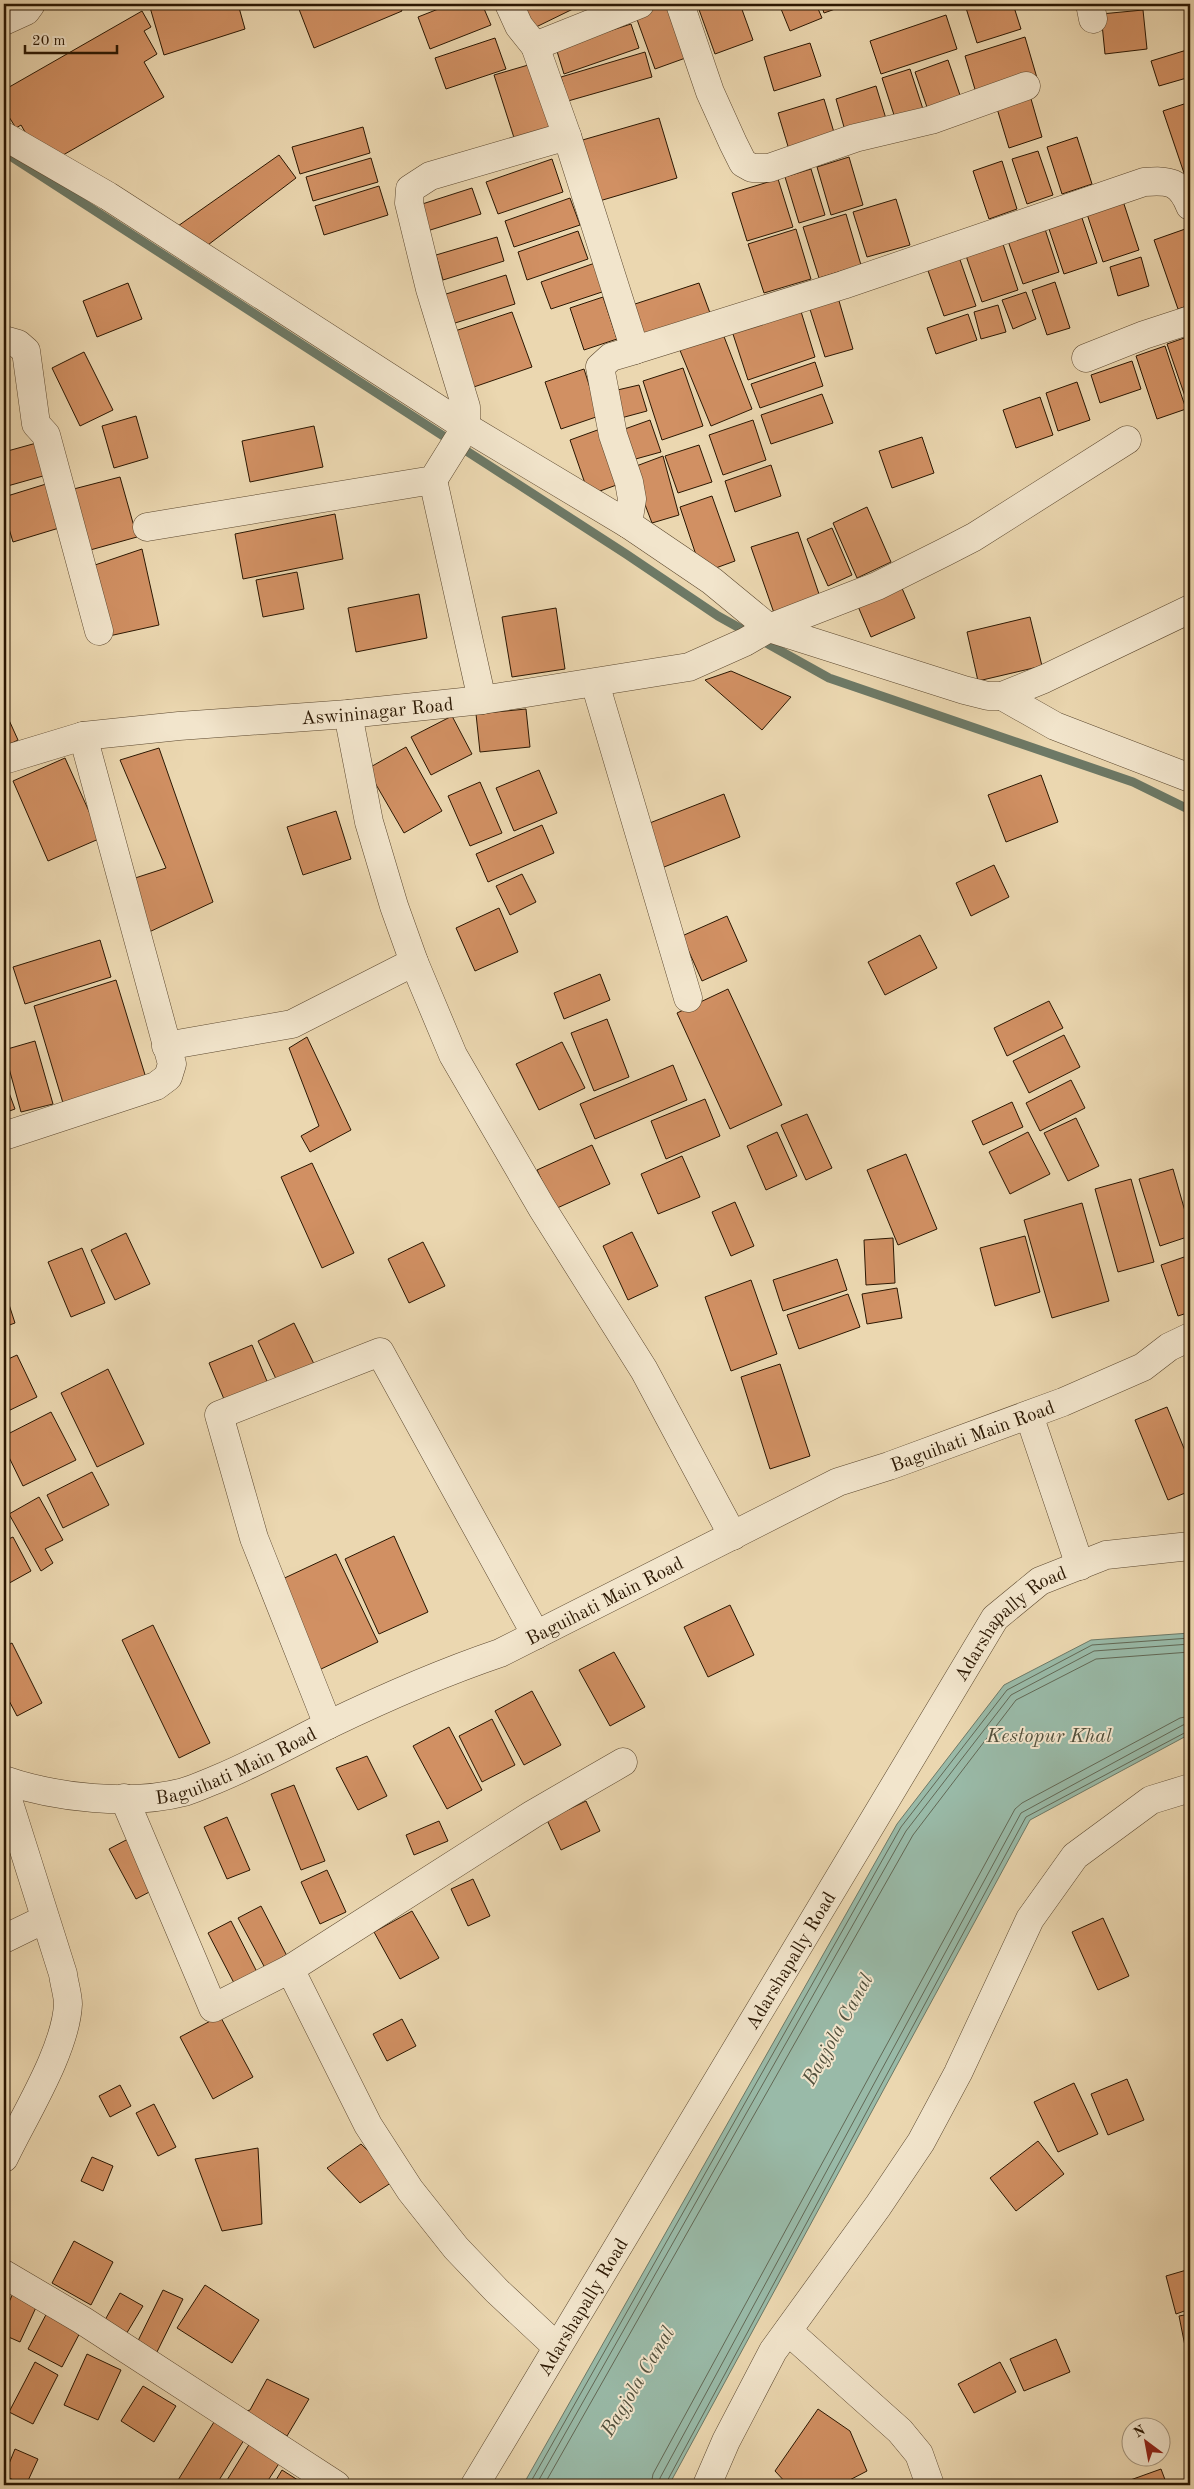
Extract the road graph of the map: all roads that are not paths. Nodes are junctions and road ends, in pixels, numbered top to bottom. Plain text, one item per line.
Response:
1 (31, 4) edge
2 (509, 4) edge
3 (640, 4) edge
4 (680, 4) edge
5 (4, 20) edge
6 (535, 46) junction
7 (1026, 86) dead end
8 (4, 136) edge
9 (567, 136) junction
10 (1190, 206) edge
11 (1190, 320) edge
12 (4, 340) edge
13 (635, 350) junction
14 (1086, 358) dead end
15 (459, 438) junction
16 (1127, 440) dead end
17 (433, 480) junction
18 (628, 524) junction
19 (147, 528) dead end
20 (1190, 609) edge
21 (99, 631) dead end
22 (758, 634) junction
23 (595, 683) junction
24 (1002, 696) junction
25 (482, 700) junction
26 (348, 714) junction
27 (83, 736) junction
28 (4, 760) edge
29 (1190, 778) edge
30 (414, 962) junction
31 (688, 998) dead end
32 (166, 1046) junction
33 (4, 1136) edge
34 (1190, 1337) edge
35 (1029, 1415) junction
36 (733, 1536) junction
37 (1190, 1546) edge
38 (1080, 1566) junction
39 (536, 1635) junction
40 (328, 1725) junction
41 (623, 1762) dead end
42 (4, 1780) edge
43 (4, 1787) edge
44 (1190, 1788) edge
45 (124, 1798) junction
46 (46, 1919) junction
47 (4, 1939) edge
48 (290, 1970) junction
49 (4, 2158) edge
50 (4, 2274) edge
51 (788, 2331) junction
52 (557, 2347) junction
53 (336, 2485) edge
54 (475, 2485) edge
55 (707, 2485) edge
56 (930, 2485) edge

1 - 5 street
2 - 6 street
3 - 6 street
4 - 7 street
6 - 9 street
8 - 15 street
9 - 13 street
9 - 15 street
10 - 13 street
11 - 14 street
12 - 21 street
13 - 18 street
15 - 17 street
15 - 18 street
16 - 22 street, Aswininagar Road
17 - 19 street
17 - 25 street
18 - 22 street
20 - 24 street
22 - 23 street, Aswininagar Road
22 - 24 street
23 - 25 street, Aswininagar Road
23 - 31 street
24 - 29 street
25 - 26 street, Aswininagar Road
26 - 27 street, Aswininagar Road
26 - 30 street
27 - 28 street, Aswininagar Road
27 - 32 street
30 - 32 street
30 - 36 street
32 - 33 street
34 - 35 street, Baguihati Main Road
35 - 36 street, Baguihati Main Road
35 - 38 street
36 - 39 street, Baguihati Main Road
37 - 38 street, Adarshapally Road
38 - 52 street, Adarshapally Road
39 - 40 street, Baguihati Main Road
39 - 40 street
40 - 45 street, Baguihati Main Road
41 - 48 street
42 - 45 street, Baguihati Main Road
43 - 46 street
44 - 51 street
45 - 48 street
46 - 47 street
46 - 49 street
48 - 52 street
50 - 53 street
51 - 55 street
51 - 56 street
52 - 54 street, Adarshapally Road

